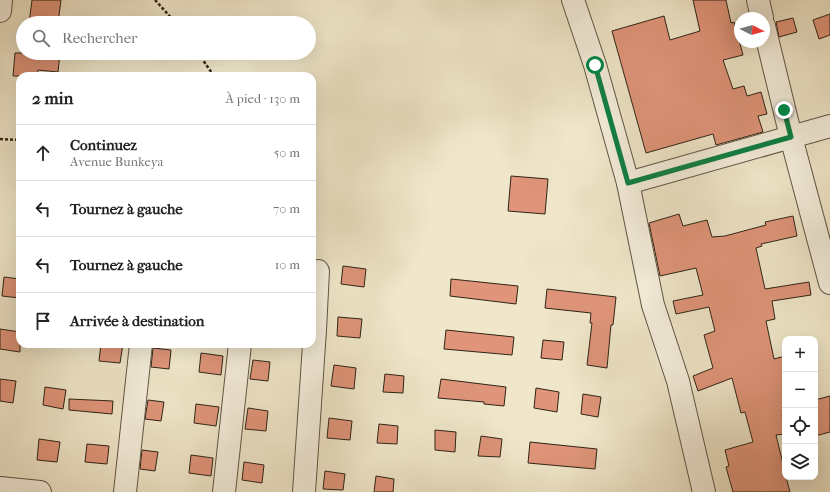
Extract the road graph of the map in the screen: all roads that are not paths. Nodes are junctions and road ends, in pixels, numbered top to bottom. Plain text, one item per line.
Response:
1 (1, 0) edge
2 (573, 0) edge
3 (758, 0) edge
4 (0, 11) edge
5 (761, 12) edge
6 (769, 48) edge
7 (830, 126) edge
8 (791, 137) junction
9 (628, 183) junction
10 (318, 271) dead end
11 (830, 283) edge
12 (316, 310) edge
13 (141, 348) edge
14 (240, 348) edge
15 (314, 348) edge
16 (0, 488) edge
17 (40, 492) edge
18 (125, 492) edge
19 (224, 492) edge
20 (304, 492) edge
21 (704, 492) edge

1 - 4 street
2 - 9 street
3 - 5 street
6 - 8 street
7 - 8 street
8 - 9 street
8 - 11 street
9 - 21 street
10 - 12 street
13 - 18 street
14 - 19 street
15 - 20 street
16 - 17 street

